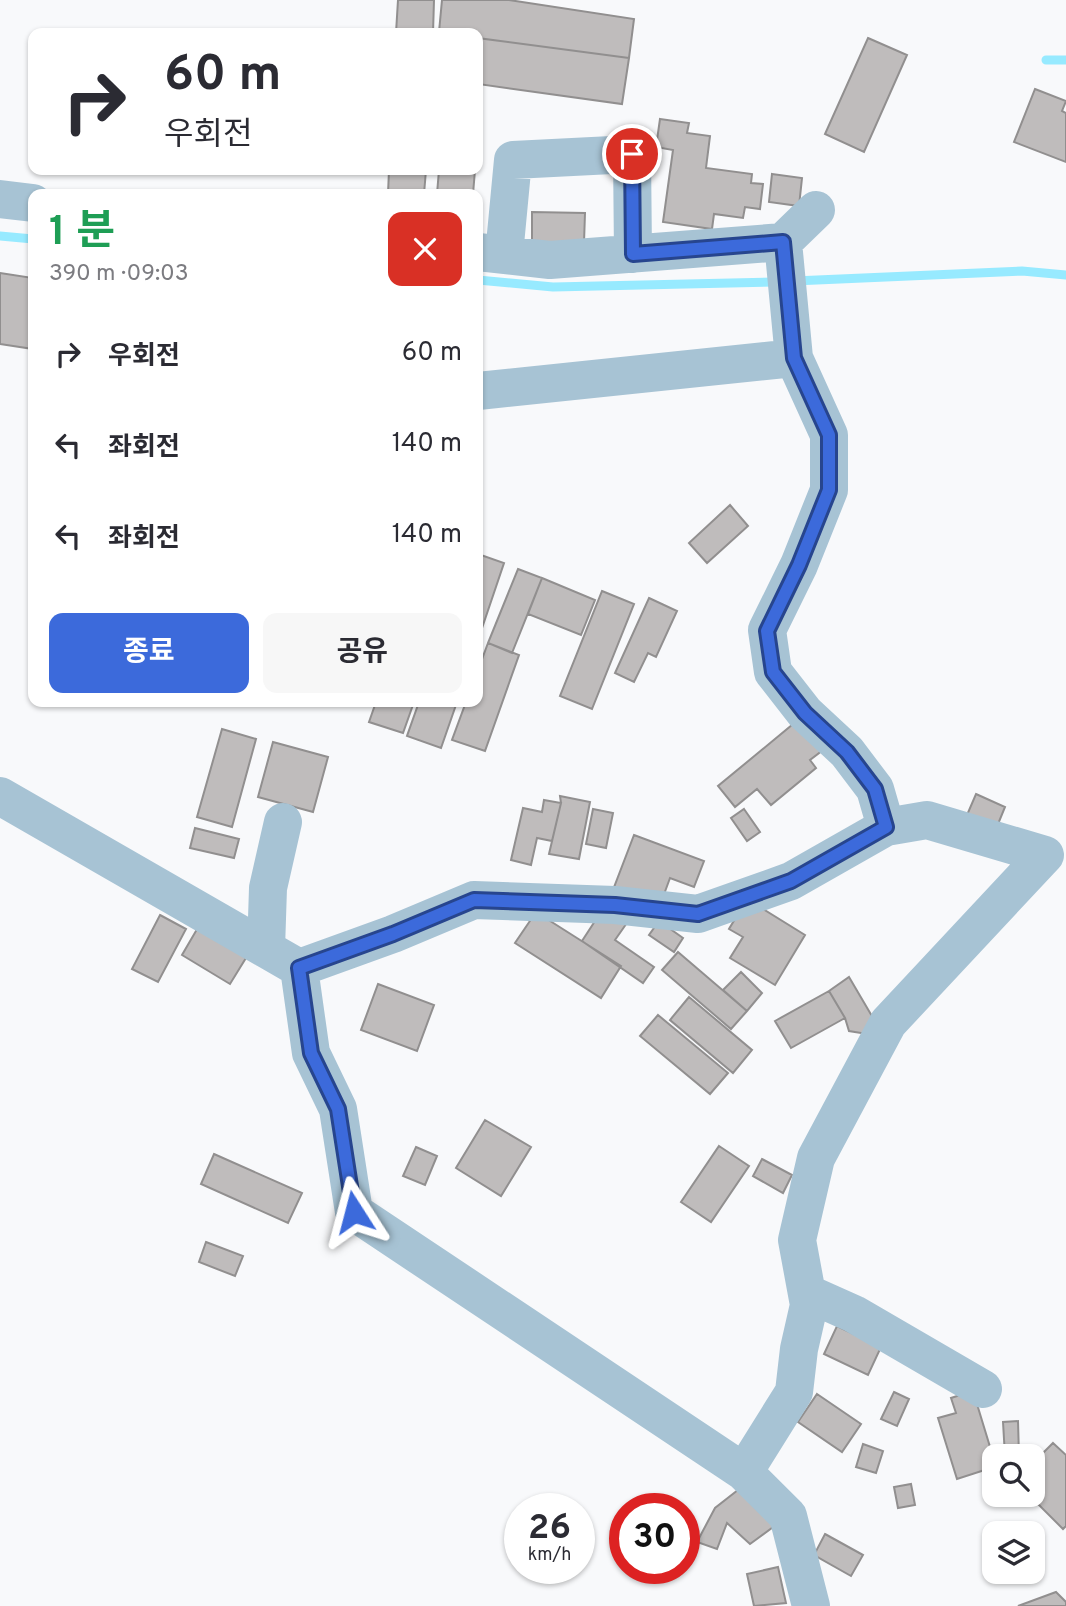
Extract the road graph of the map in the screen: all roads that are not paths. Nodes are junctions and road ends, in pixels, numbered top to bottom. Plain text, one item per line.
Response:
1 (0, 199) edge
2 (28, 202) edge
3 (817, 210) dead end
4 (491, 254) edge
5 (633, 254) junction
6 (785, 268) junction
7 (794, 358) junction
8 (483, 390) edge
9 (0, 796) edge
10 (284, 822) dead end
11 (886, 827) junction
12 (266, 949) junction
13 (299, 968) junction
14 (807, 1293) junction
15 (983, 1389) dead end
16 (744, 1472) junction
17 (811, 1606) edge

1 - 2 street
3 - 6 street
4 - 5 street
4 - 5 street
5 - 6 street
6 - 7 street
7 - 8 street
7 - 11 street
9 - 12 street
10 - 12 street
11 - 13 street
11 - 14 street
12 - 13 street
13 - 16 street
14 - 15 street
14 - 16 street
16 - 17 street

